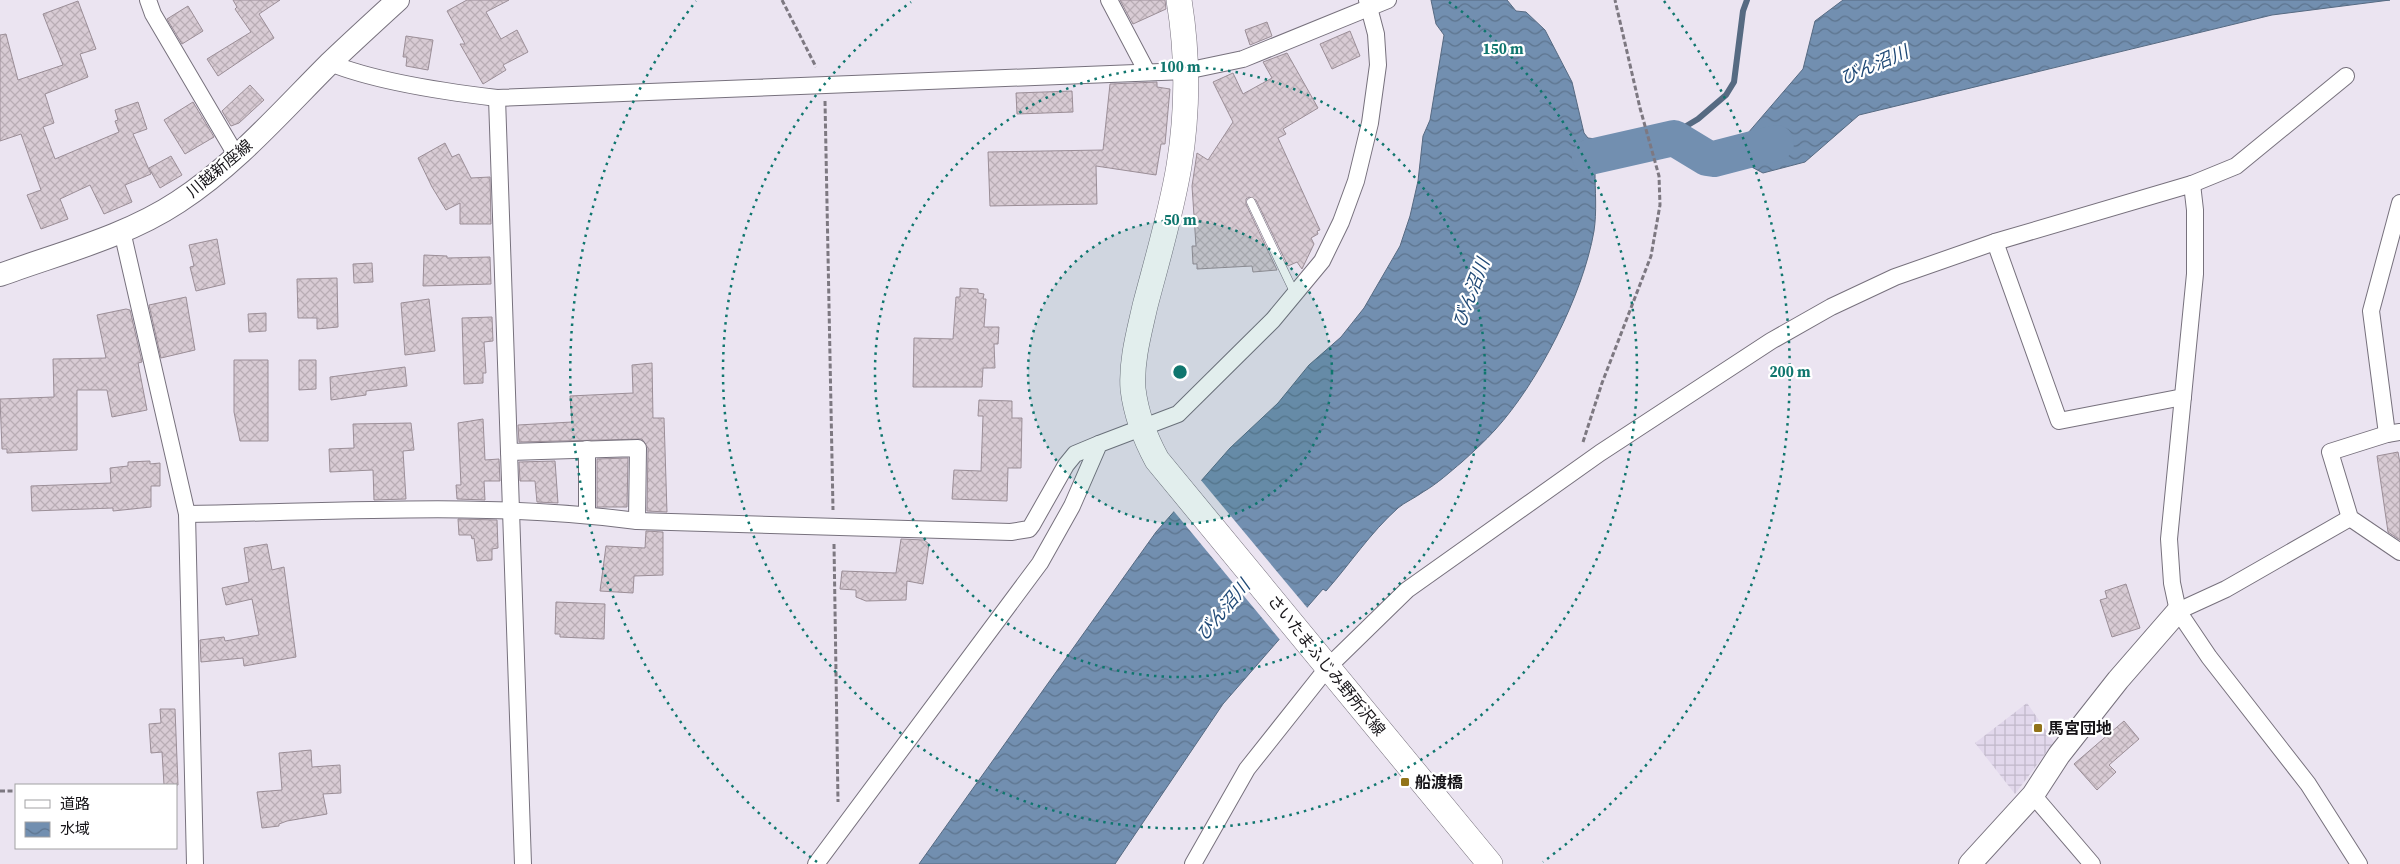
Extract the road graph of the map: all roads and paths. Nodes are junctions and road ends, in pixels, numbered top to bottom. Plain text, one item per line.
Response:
1 (148, 0) edge
2 (398, 0) edge
3 (782, 0) edge
4 (1110, 0) edge
5 (1179, 0) edge
6 (1388, 0) edge
7 (1615, 0) edge
8 (1368, 3) edge
9 (330, 64) junction
10 (1147, 72) junction
11 (1186, 72) junction
12 (2346, 76) dead end
13 (825, 86) junction
14 (497, 98) junction
15 (236, 155) junction
16 (2192, 184) junction
17 (1251, 202) dead end
18 (2400, 203) edge
19 (122, 231) junction
20 (1995, 242) junction
21 (0, 275) edge
22 (1295, 294) junction
23 (2183, 397) junction
24 (1142, 426) junction
25 (2394, 433) edge
26 (1099, 444) junction
27 (587, 448) junction
28 (509, 452) junction
29 (1580, 467) junction
30 (510, 509) junction
31 (187, 514) junction
32 (587, 514) junction
33 (2350, 518) junction
34 (637, 521) junction
35 (833, 526) junction
36 (2400, 552) edge
37 (2178, 611) junction
38 (1325, 663) junction
39 (0, 791) edge
40 (15, 791) edge
41 (2033, 795) junction
42 (836, 838) junction
43 (195, 864) edge
44 (523, 864) edge
45 (816, 864) edge
46 (1193, 864) edge
47 (1490, 864) edge
48 (1970, 864) edge
49 (2092, 864) edge
50 (2359, 864) edge

1 - 15 street
2 - 9 main road, 川越新座線
3 - 13 path
4 - 10 street
5 - 11 main road, さいたまふじみ野所沢線
6 - 8 street
7 - 29 path
8 - 11 street
8 - 22 street
9 - 14 street
9 - 15 main road, 川越新座線
10 - 11 street
10 - 13 street
11 - 24 main road, さいたまふじみ野所沢線
12 - 16 street
13 - 14 street
13 - 35 path
14 - 28 street
15 - 19 main road, 川越新座線
16 - 20 street
16 - 23 street
17 - 22 lane
18 - 25 street
19 - 21 main road, 川越新座線
19 - 31 street
20 - 23 street
20 - 29 street
22 - 24 street
23 - 37 street
24 - 26 street
24 - 38 main road, さいたまふじみ野所沢線
25 - 33 street
26 - 35 street
26 - 42 street
27 - 28 street
27 - 32 street
27 - 34 street
28 - 30 street
29 - 38 street
30 - 31 street
30 - 32 street
30 - 44 street
31 - 43 street
32 - 34 street
33 - 36 street
33 - 37 street
34 - 35 street
35 - 42 path
37 - 41 main road
37 - 50 street
38 - 46 street
38 - 47 main road, さいたまふじみ野所沢線
39 - 40 path
41 - 48 main road
41 - 49 street
42 - 45 street

